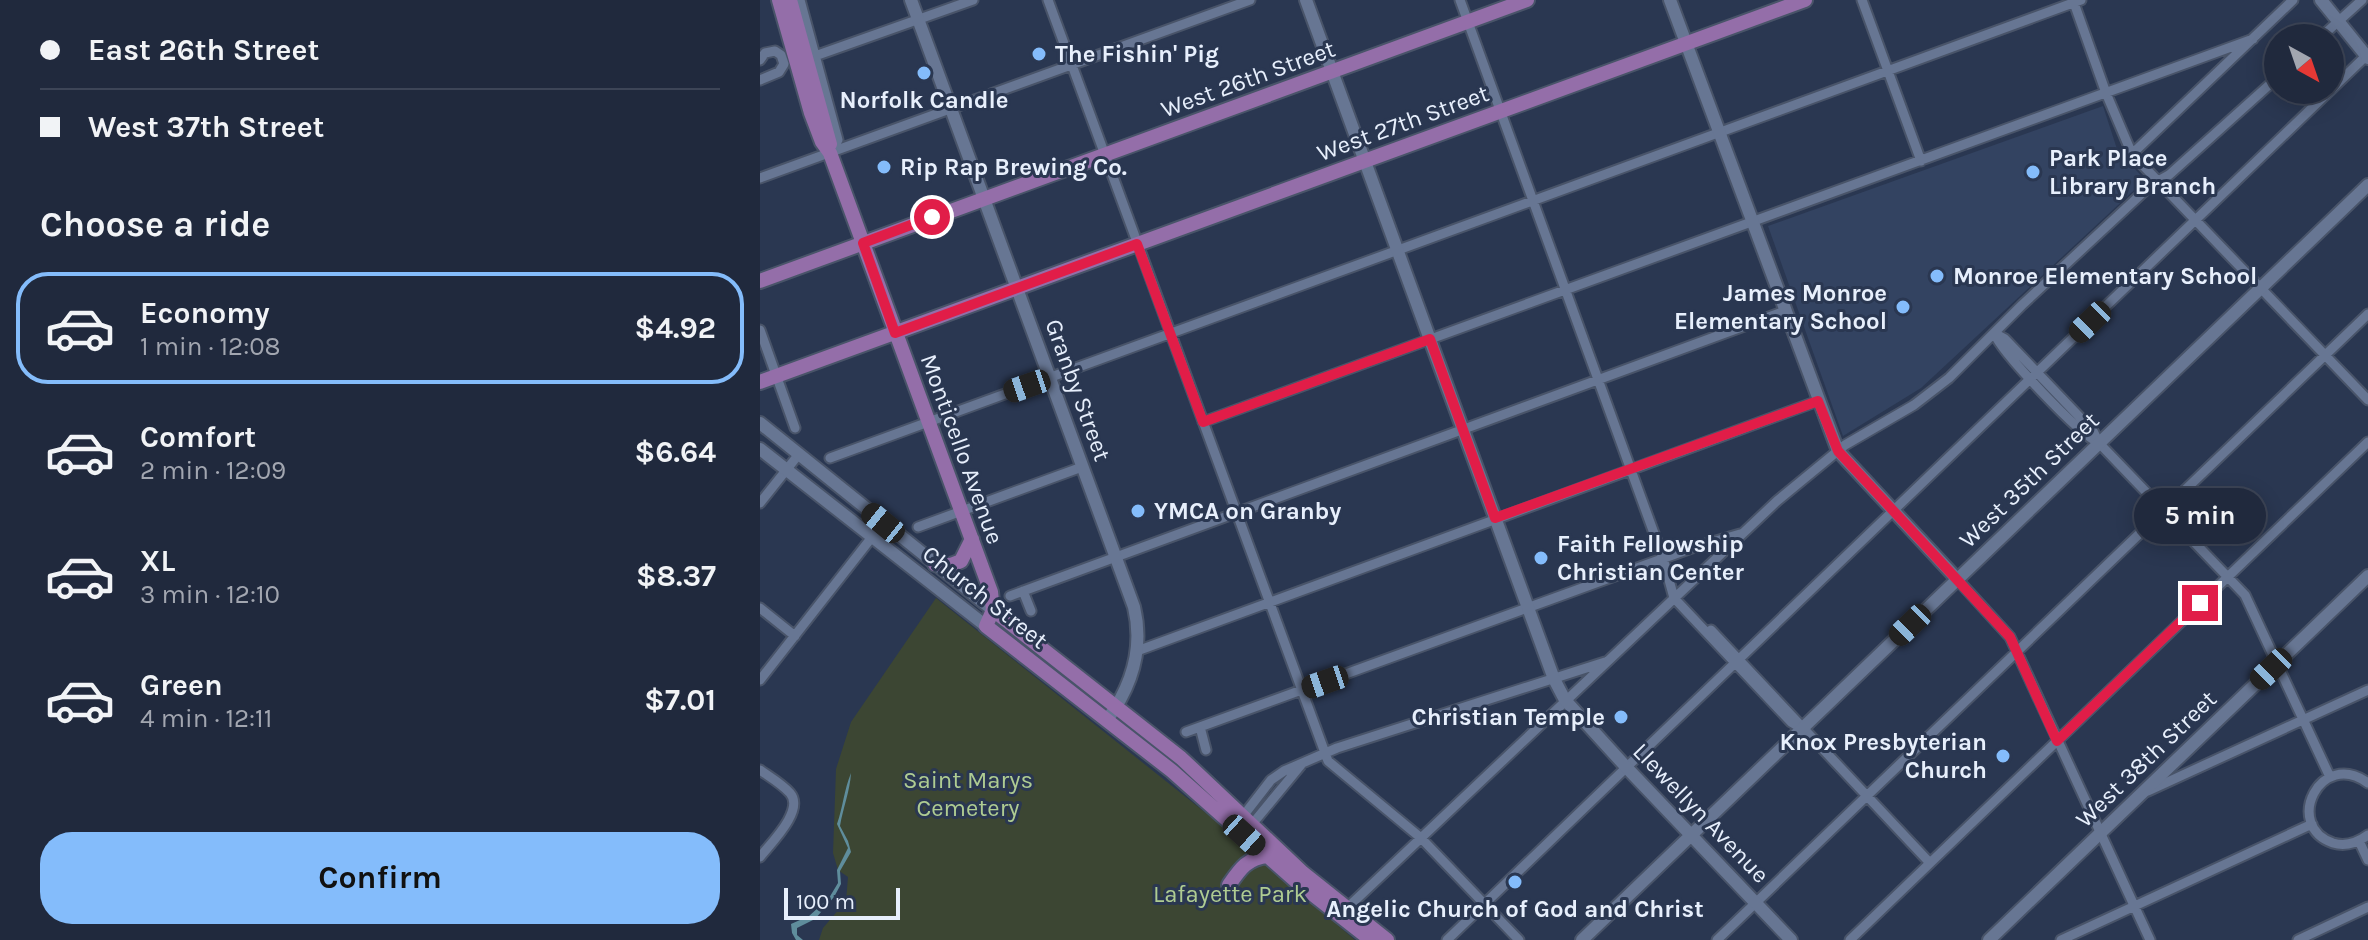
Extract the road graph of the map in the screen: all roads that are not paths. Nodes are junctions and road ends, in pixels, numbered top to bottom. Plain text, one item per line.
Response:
1 (779, 0) edge
2 (790, 0) edge
3 (800, 0) edge
4 (911, 0) edge
5 (973, 0) edge
6 (1048, 0) edge
7 (1250, 0) edge
8 (1306, 0) edge
9 (1460, 0) edge
10 (1527, 0) edge
11 (1670, 0) edge
12 (1805, 0) edge
13 (1862, 0) edge
14 (2293, 0) edge
15 (2321, 0) edge
16 (2362, 0) edge
17 (2076, 1) edge
18 (919, 20) junction
19 (1468, 22) junction
20 (2338, 22) junction
21 (2336, 24) edge
22 (2253, 39) junction
23 (1686, 43) junction
24 (815, 56) junction
25 (2367, 56) edge
26 (760, 60) edge
27 (1072, 65) junction
28 (1888, 70) junction
29 (1332, 71) junction
30 (760, 80) edge
31 (2264, 90) edge
32 (2106, 93) junction
33 (951, 109) junction
34 (1500, 112) junction
35 (1720, 132) junction
36 (830, 153) junction
37 (2132, 154) junction
38 (1105, 155) junction
39 (1365, 160) junction
40 (1921, 161) junction
41 (760, 178) edge
42 (2158, 181) junction
43 (2368, 185) edge
44 (985, 199) junction
45 (1533, 201) junction
46 (2196, 221) junction
47 (1753, 222) junction
48 (863, 243) junction
49 (1137, 244) junction
50 (1397, 250) junction
51 (760, 281) edge
52 (1017, 288) junction
53 (2261, 288) junction
54 (1565, 290) junction
55 (1785, 311) junction
56 (2368, 314) edge
57 (760, 330) edge
58 (895, 333) junction
59 (1994, 333) junction
60 (1171, 334) junction
61 (1430, 339) junction
62 (2325, 355) junction
63 (777, 376) junction
64 (2034, 376) junction
65 (1050, 378) junction
66 (1598, 379) junction
67 (760, 382) edge
68 (2368, 400) edge
69 (1818, 401) junction
70 (929, 422) junction
71 (1203, 422) junction
72 (760, 423) edge
73 (795, 428) dead end
74 (1463, 429) junction
75 (2368, 442) edge
76 (2099, 443) junction
77 (760, 449) edge
78 (1838, 451) junction
79 (799, 454) junction
80 (830, 458) dead end
81 (1082, 467) junction
82 (787, 469) junction
83 (1631, 469) junction
84 (760, 503) edge
85 (2164, 510) junction
86 (961, 511) junction
87 (1236, 511) junction
88 (1893, 512) junction
89 (1495, 518) junction
90 (883, 523) junction
91 (918, 527) dead end
92 (1742, 533) junction
93 (872, 537) junction
94 (972, 539) junction
95 (1115, 556) junction
96 (1663, 558) junction
97 (935, 564) junction
98 (2227, 577) junction
99 (2366, 578) edge
100 (1957, 579) junction
101 (1023, 591) junction
102 (1010, 596) dead end
103 (1677, 596) junction
104 (1269, 601) junction
105 (760, 608) edge
106 (1528, 608) junction
107 (993, 610) junction
108 (1031, 611) dead end
109 (986, 626) junction
110 (795, 636) junction
111 (1137, 651) junction
112 (2017, 652) junction
113 (1608, 660) junction
114 (1737, 662) junction
115 (2277, 663) junction
116 (1554, 679) junction
117 (760, 680) edge
118 (2368, 690) edge
119 (1301, 691) junction
120 (1565, 700) junction
121 (1117, 706) junction
122 (1107, 720) junction
123 (2303, 720) junction
124 (1200, 727) junction
125 (1803, 729) junction
126 (1186, 732) dead end
127 (2057, 741) junction
128 (1206, 750) dead end
129 (1324, 753) junction
130 (1627, 768) junction
131 (760, 770) edge
132 (2330, 777) junction
133 (2368, 783) edge
134 (2141, 794) junction
135 (1866, 797) junction
136 (2312, 824) junction
137 (1244, 825) junction
138 (2100, 833) junction
139 (1691, 835) junction
140 (1421, 838) junction
141 (2364, 838) edge
142 (1268, 856) junction
143 (760, 857) edge
144 (2368, 860) edge
145 (1930, 863) junction
146 (1229, 885) dead end
147 (1756, 903) junction
148 (1485, 904) junction
149 (2134, 906) junction
150 (2368, 907) edge
151 (1344, 912) junction
152 (1371, 940) edge
153 (1387, 940) edge
154 (1447, 940) edge
155 (1519, 940) edge
156 (1582, 940) edge
157 (1717, 940) edge
158 (1791, 940) edge
159 (1850, 940) edge
160 (1989, 940) edge
161 (2061, 940) edge
162 (2150, 940) edge
163 (2298, 940) edge

1 - 36 main road, Monticello Avenue
2 - 36 main road, Monticello Avenue
3 - 24 street
4 - 18 street, Granby Street
5 - 18 street
6 - 27 street
7 - 27 street
8 - 29 street, Llewellyn Avenue
9 - 19 street
10 - 19 main road, West 26th Street
11 - 23 street
12 - 23 main road, West 27th Street
13 - 28 street
14 - 22 street
15 - 20 street
16 - 20 street
17 - 28 street
17 - 32 street
18 - 24 street
18 - 33 street, Granby Street
19 - 29 main road, West 26th Street
19 - 34 street
20 - 21 street
20 - 25 street
22 - 32 street
22 - 37 street
23 - 34 main road, West 27th Street
23 - 35 street
24 - 36 street
25 - 46 street
26 - 30 street
27 - 33 street
27 - 38 street
28 - 35 street
28 - 40 street
29 - 38 main road, West 26th Street
29 - 39 street, Llewellyn Avenue
31 - 42 street
32 - 37 street
32 - 40 street
33 - 36 street
33 - 44 street, Granby Street
34 - 39 main road, West 27th Street
34 - 45 street
35 - 45 street
35 - 47 street
36 - 41 street
36 - 48 main road, Monticello Avenue
37 - 42 street
38 - 44 main road, West 26th Street
38 - 49 street
39 - 49 main road, West 27th Street
39 - 50 street, Llewellyn Avenue
40 - 47 street
42 - 46 street
42 - 59 street
43 - 53 street, West 35th Street
44 - 48 main road, West 26th Street
44 - 52 street, Granby Street
45 - 50 street
45 - 54 street
46 - 53 street
46 - 64 street
47 - 54 street
47 - 55 street
48 - 51 main road, West 26th Street
48 - 58 main road, Monticello Avenue
49 - 52 main road, West 27th Street
49 - 60 street
50 - 60 street
50 - 61 street, Llewellyn Avenue
52 - 58 main road, West 27th Street
52 - 65 street, Granby Street
53 - 62 street
53 - 76 street, West 35th Street
54 - 61 street
54 - 66 street
55 - 66 street
55 - 69 street
56 - 62 street
57 - 63 street
58 - 63 main road, West 27th Street
58 - 70 main road, Monticello Avenue
59 - 64 street
59 - 78 street
60 - 65 street
60 - 71 street
61 - 71 street
61 - 74 street, Llewellyn Avenue
62 - 68 street
62 - 85 street
63 - 67 main road, West 27th Street
63 - 73 street
64 - 76 street
64 - 88 street
65 - 70 street
65 - 81 street, Granby Street
66 - 74 street
66 - 83 street
69 - 78 street
69 - 83 street
70 - 80 street
70 - 86 main road, Monticello Avenue
71 - 87 street
72 - 79 street, Church Street
74 - 87 street
74 - 89 street, Llewellyn Avenue
75 - 98 street
76 - 85 street
76 - 100 street, West 35th Street
77 - 82 street, Church Street
78 - 88 street
78 - 92 street
79 - 82 street
79 - 90 street, Church Street
81 - 86 street
81 - 95 street, Granby Street
82 - 84 street
82 - 93 street, Church Street
83 - 89 street
83 - 96 street
85 - 98 street
85 - 112 street
86 - 91 street
86 - 94 main road, Monticello Avenue
87 - 95 street
87 - 104 street
88 - 100 street
88 - 114 street
89 - 104 street
89 - 106 street, Llewellyn Avenue
90 - 93 street
90 - 97 street, Church Street
92 - 96 street
92 - 103 street
93 - 109 street, Church Street
93 - 110 street
94 - 97 main road
94 - 107 main road, Monticello Avenue
95 - 101 street
95 - 111 street, Granby Street
96 - 103 street
96 - 106 street
97 - 107 street, Church Street
98 - 115 street
98 - 127 street
99 - 115 street, West 38th Street
100 - 112 street
100 - 125 street, West 35th Street
101 - 102 street
101 - 108 street
103 - 113 street
103 - 114 street
104 - 111 street
104 - 119 street
105 - 110 street
106 - 116 street, Llewellyn Avenue
106 - 119 street
107 - 109 main road
107 - 121 main road, Church Street
109 - 122 main road, Church Street
110 - 117 street
111 - 121 street, Granby Street
112 - 127 street
112 - 135 street
113 - 116 street
113 - 120 street
114 - 125 street
114 - 130 street
115 - 123 street
115 - 134 street, West 38th Street
116 - 120 street, Llewellyn Avenue
116 - 129 street
118 - 123 street
119 - 124 street
119 - 129 street
120 - 130 street, Llewellyn Avenue
120 - 140 street
121 - 122 street, Granby Street
121 - 137 main road
122 - 137 main road
123 - 132 street
123 - 134 street
124 - 126 street
124 - 128 street
125 - 135 street
125 - 139 street, West 35th Street
127 - 138 street
127 - 145 street
129 - 137 street
129 - 140 street
130 - 139 street, Llewellyn Avenue
130 - 148 street
131 - 143 street
132 - 133 street
132 - 136 street
134 - 138 street, West 38th Street
135 - 145 street
135 - 147 street
136 - 141 street
136 - 149 street
137 - 142 main road
137 - 151 main road
138 - 149 street
138 - 160 street, West 38th Street
139 - 147 street, Llewellyn Avenue
139 - 156 street, West 35th Street
140 - 148 street
140 - 151 street
141 - 144 street
142 - 146 main road
142 - 151 main road
145 - 159 street
147 - 157 street
147 - 158 street, Llewellyn Avenue
148 - 154 street
148 - 155 street
149 - 161 street
149 - 162 street
150 - 163 street
151 - 152 main road
151 - 153 main road

